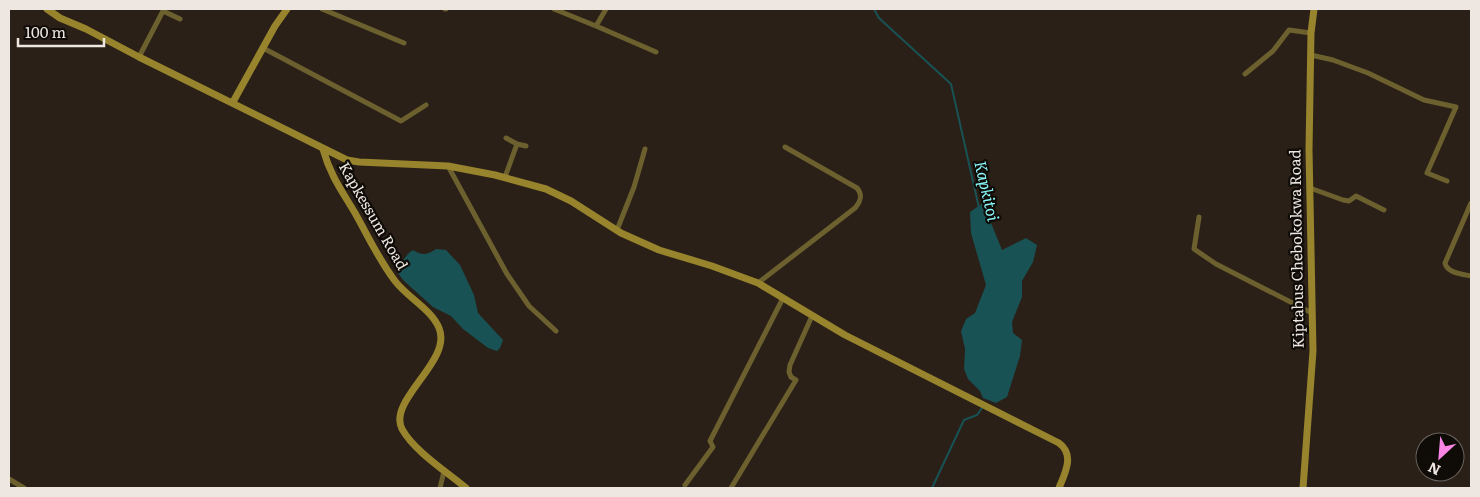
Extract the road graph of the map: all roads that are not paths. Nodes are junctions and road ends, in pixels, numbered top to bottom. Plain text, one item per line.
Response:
1 (47, 9) edge
2 (287, 9) edge
3 (322, 9) edge
4 (554, 9) edge
5 (606, 9) edge
6 (1314, 9) edge
7 (164, 10) edge
8 (180, 19) dead end
9 (596, 26) junction
10 (1311, 33) junction
11 (404, 43) dead end
12 (263, 48) junction
13 (656, 52) dead end
14 (1311, 55) junction
15 (139, 57) junction
16 (1245, 74) dead end
17 (233, 102) junction
18 (426, 106) dead end
19 (506, 138) dead end
20 (517, 144) junction
21 (526, 146) dead end
22 (785, 147) dead end
23 (323, 149) junction
24 (644, 149) dead end
25 (448, 166) junction
26 (505, 177) junction
27 (1447, 181) dead end
28 (1310, 188) junction
29 (1471, 203) edge
30 (1384, 210) dead end
31 (1199, 217) dead end
32 (617, 230) junction
33 (1471, 276) edge
34 (758, 283) junction
35 (783, 298) junction
36 (1312, 313) junction
37 (812, 316) junction
38 (556, 331) dead end
39 (444, 470) junction
40 (9, 480) edge
41 (685, 485) dead end
42 (24, 488) edge
43 (440, 488) edge
44 (466, 488) edge
45 (731, 488) edge
46 (1059, 488) edge
47 (1303, 488) edge

1 - 15 street, Kapkessum Road
2 - 12 street
3 - 11 street
4 - 9 street
5 - 9 street
6 - 10 street, Kiptabus Chebokokwa Road
7 - 8 street
7 - 15 street
9 - 13 street
10 - 14 street, Kiptabus Chebokokwa Road
10 - 16 street
12 - 17 street
12 - 18 street
14 - 27 street
14 - 28 street, Kiptabus Chebokokwa Road
15 - 17 street, Kapkessum Road
17 - 23 street, Kapkessum Road
19 - 20 street
20 - 21 street
20 - 26 street
22 - 34 street
23 - 25 street
23 - 39 street, Kapkessum Road
24 - 32 street
25 - 26 street
25 - 38 street
26 - 32 street
28 - 30 street
28 - 36 street, Kiptabus Chebokokwa Road
29 - 33 street
31 - 36 street
32 - 34 street
34 - 35 street
35 - 37 street
35 - 41 street
36 - 47 street, Kiptabus Chebokokwa Road
37 - 45 street
37 - 46 street
39 - 43 street
39 - 44 street, Kapkessum Road
40 - 42 street

